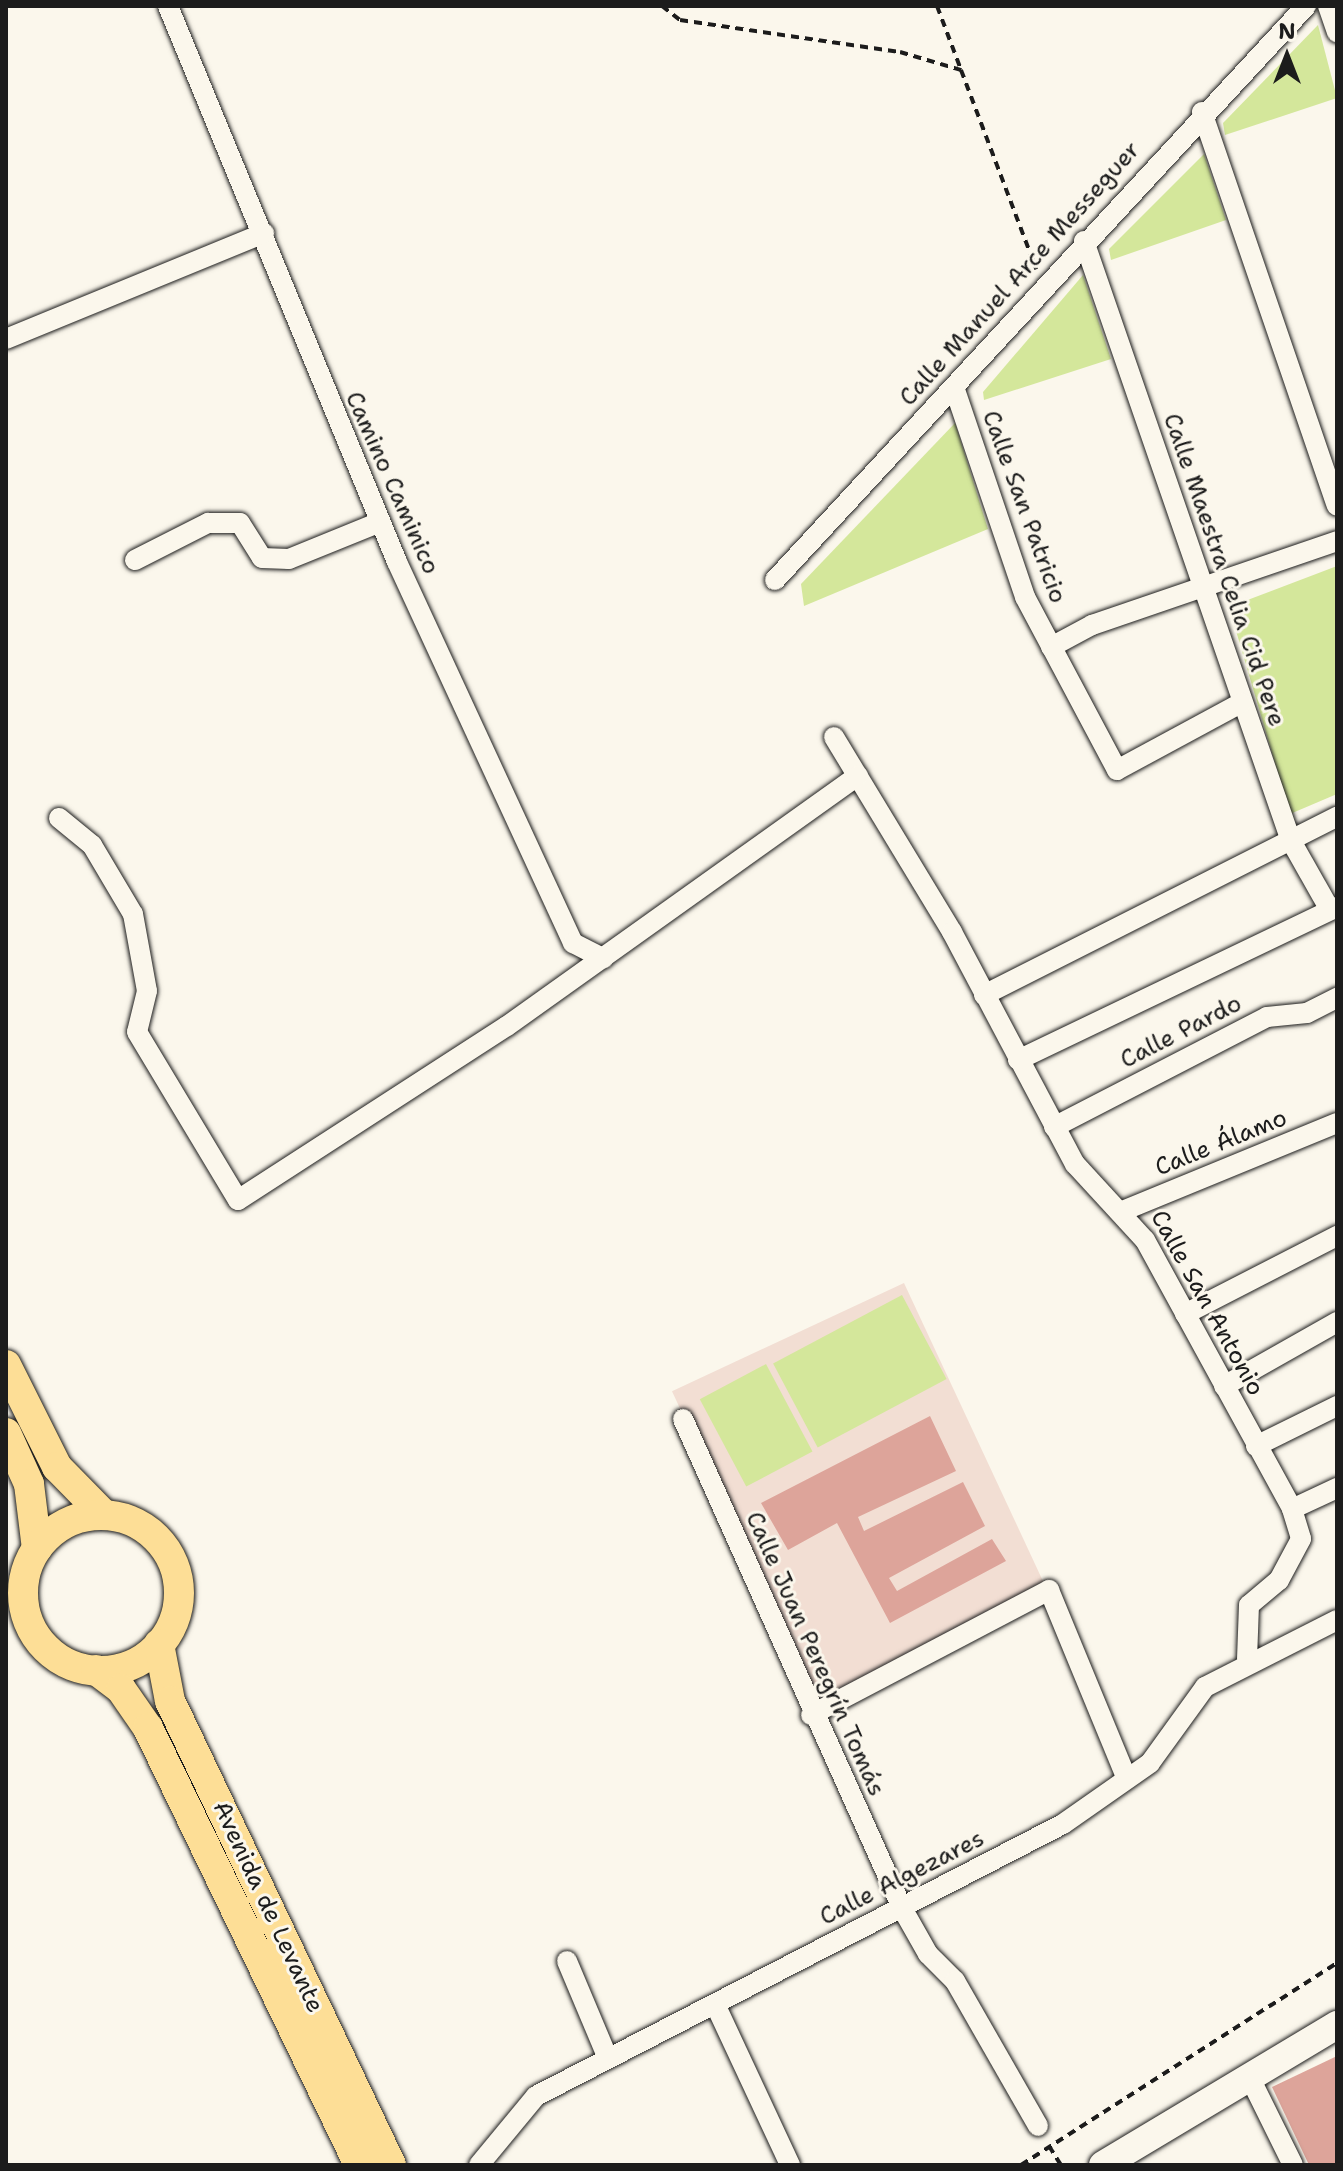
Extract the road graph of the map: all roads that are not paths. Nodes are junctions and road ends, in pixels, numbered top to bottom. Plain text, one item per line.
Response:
1 (168, 6) edge
2 (1306, 6) edge
3 (1328, 6) edge
4 (1337, 32) edge
5 (1202, 112) junction
6 (264, 233) junction
7 (1084, 241) junction
8 (6, 339) edge
9 (954, 387) junction
10 (1337, 506) edge
11 (380, 522) junction
12 (1337, 541) edge
13 (135, 560) dead end
14 (775, 580) dead end
15 (1201, 587) junction
16 (1051, 647) junction
17 (1241, 703) junction
18 (834, 737) dead end
19 (858, 776) junction
20 (1337, 817) edge
21 (59, 818) dead end
22 (1291, 841) junction
23 (1334, 909) edge
24 (603, 958) junction
25 (984, 995) junction
26 (1337, 998) edge
27 (1018, 1060) junction
28 (1337, 1123) edge
29 (1054, 1127) junction
30 (1125, 1210) junction
31 (1337, 1236) edge
32 (1185, 1314) junction
33 (1337, 1322) edge
34 (6, 1365) edge
35 (1224, 1386) junction
36 (1337, 1406) edge
37 (683, 1419) dead end
38 (6, 1433) edge
39 (1256, 1446) junction
40 (1337, 1488) edge
41 (1292, 1509) junction
42 (104, 1515) junction
43 (37, 1549) junction
44 (1337, 1620) edge
45 (159, 1644) junction
46 (1247, 1659) junction
47 (96, 1670) junction
48 (811, 1715) junction
49 (1127, 1779) junction
50 (902, 1908) junction
51 (567, 1961) dead end
52 (715, 2004) junction
53 (1337, 2025) edge
54 (606, 2054) junction
55 (1249, 2076) junction
56 (1038, 2126) road end
57 (359, 2165) edge
58 (391, 2165) edge
59 (479, 2165) edge
60 (790, 2165) edge
61 (1103, 2165) edge
62 (1293, 2165) edge

1 - 6 street, Camino Caminico
2 - 5 street, Calle Manuel Arce Messeguer
3 - 4 street
5 - 7 street, Calle Manuel Arce Messeguer
5 - 10 street
6 - 8 street
6 - 11 street, Camino Caminico
7 - 9 street, Calle Manuel Arce Messeguer
7 - 15 street, Calle Maestra Celia Cid Pere
9 - 14 street, Calle Manuel Arce Messeguer
9 - 16 street, Calle San Patricio
11 - 13 street
11 - 24 street, Camino Caminico
12 - 15 street
15 - 16 street
15 - 17 street, Calle Maestra Celia Cid Pere
16 - 17 street, Calle San Patricio
17 - 22 street, Calle Maestra Celia Cid Pere
18 - 19 street, Calle San Antonio
19 - 24 street
19 - 25 street, Calle San Antonio
20 - 22 street
21 - 24 street
22 - 23 street, Calle Maestra Celia Cid Pere
22 - 25 street
23 - 27 street
25 - 27 street, Calle San Antonio
26 - 29 street, Calle Pardo
27 - 29 street, Calle San Antonio
28 - 30 street, Calle Álamo
29 - 30 street, Calle San Antonio
30 - 32 street, Calle San Antonio
31 - 32 street
32 - 35 street, Calle San Antonio
33 - 35 street
34 - 42 main road
35 - 39 street, Calle San Antonio
36 - 39 street
37 - 48 street, Calle Juan Peregrín Tomás
38 - 43 main road
39 - 41 street, Calle San Antonio
40 - 41 street
41 - 46 street, Calle San Antonio
42 - 43 main road
42 - 45 main road
43 - 47 main road
44 - 46 street, Calle Algezares
45 - 47 main road
45 - 58 main road, Avenida de Levante
46 - 49 street, Calle Algezares
47 - 57 main road, Avenida de Levante
48 - 49 street
48 - 50 street, Calle Juan Peregrín Tomás
49 - 50 street, Calle Algezares
50 - 52 street, Calle Algezares
50 - 56 street, Calle Juan Peregrín Tomás
51 - 54 street
52 - 54 street, Calle Algezares
52 - 60 street
53 - 55 main road
54 - 59 street, Calle Algezares
55 - 61 main road
55 - 62 street

